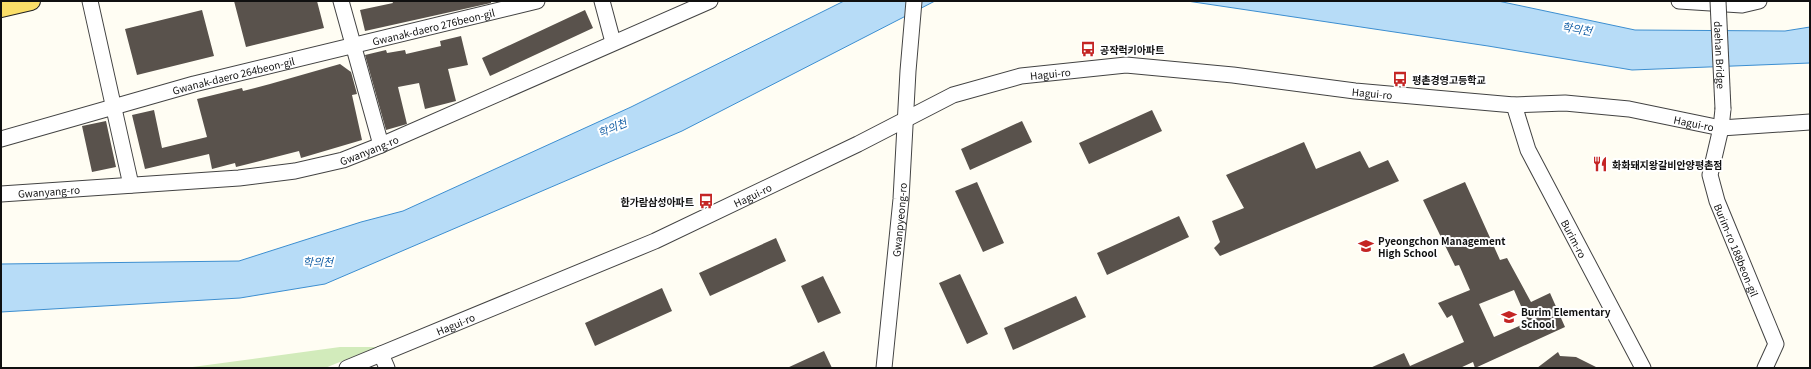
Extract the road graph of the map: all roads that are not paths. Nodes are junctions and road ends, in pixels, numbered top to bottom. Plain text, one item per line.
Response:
1 (31, 1) edge
2 (90, 1) edge
3 (341, 1) edge
4 (537, 1) edge
5 (602, 1) edge
6 (710, 1) edge
7 (914, 1) edge
8 (1678, 1) edge
9 (1718, 1) edge
10 (1759, 1) edge
11 (1, 8) edge
12 (613, 42) junction
13 (353, 45) junction
14 (1514, 105) junction
15 (115, 108) junction
16 (905, 120) junction
17 (1810, 122) edge
18 (1721, 128) junction
19 (1, 139) edge
20 (381, 145) junction
21 (131, 185) junction
22 (1, 194) edge
23 (381, 354) junction
24 (347, 368) edge
25 (387, 368) edge
26 (884, 368) edge
27 (1643, 368) edge
28 (1765, 368) edge

1 - 11 main road
2 - 15 street
3 - 13 street
4 - 13 street, Gwanak-daero 276beon-gil
5 - 12 street
6 - 12 street, Gwanyang-ro
7 - 16 street, Gwanpyeong-ro
8 - 10 street
9 - 18 street, daehan Bridge, bridge
12 - 20 street, Gwanyang-ro
13 - 15 street, Gwanak-daero 264beon-gil
13 - 20 street
14 - 16 street, Hagui-ro
14 - 18 street, Hagui-ro
14 - 27 street, Burim-ro
15 - 19 street, Gwanak-daero 264beon-gil
15 - 21 street
16 - 23 street, Hagui-ro
16 - 26 street, Gwanpyeong-ro
17 - 18 street, Hagui-ro
18 - 28 street, Burim-ro 188beon-gil
20 - 21 street, Gwanyang-ro
21 - 22 street, Gwanyang-ro
23 - 24 street, Hagui-ro
23 - 25 street

